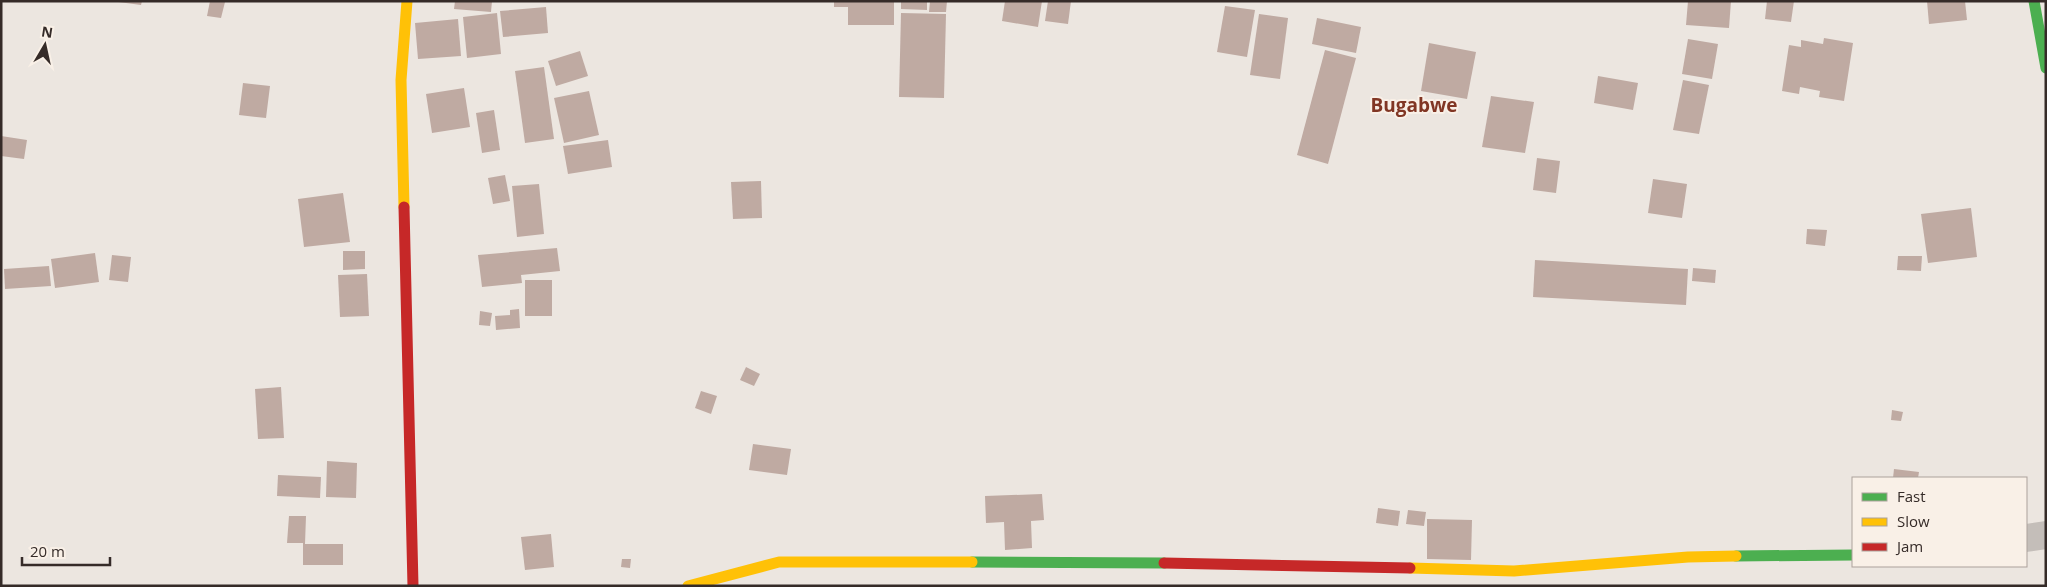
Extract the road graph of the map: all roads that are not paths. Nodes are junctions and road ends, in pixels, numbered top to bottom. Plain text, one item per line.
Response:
1 (407, 1) edge
2 (2034, 1) edge
3 (2046, 68) edge
4 (2046, 535) edge
5 (2027, 538) edge
6 (1852, 555) edge
7 (413, 586) edge
8 (688, 586) edge

1 - 7 street
2 - 3 street
4 - 5 street
6 - 8 street

